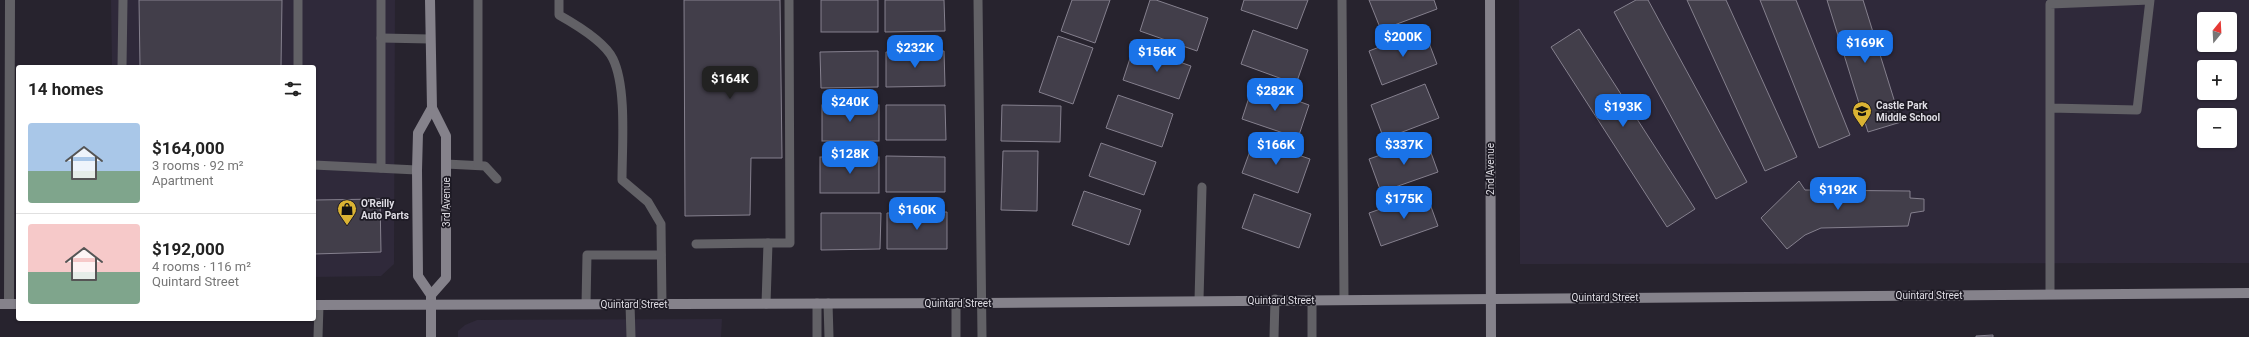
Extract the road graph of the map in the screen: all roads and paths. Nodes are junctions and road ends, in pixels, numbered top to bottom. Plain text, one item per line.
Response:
1 (10, 0) edge
2 (123, 0) edge
3 (298, 0) edge
4 (381, 0) edge
5 (430, 0) edge
6 (478, 0) edge
7 (559, 0) edge
8 (789, 0) edge
9 (978, 0) edge
10 (1342, 0) edge
11 (1490, 0) edge
12 (381, 38) junction
13 (430, 39) junction
14 (122, 65) edge
15 (298, 65) edge
16 (432, 108) junction
17 (2050, 108) junction
18 (446, 164) junction
19 (316, 165) edge
20 (478, 165) junction
21 (381, 168) junction
22 (417, 170) junction
23 (497, 179) dead end
24 (1202, 187) dead end
25 (768, 243) junction
26 (696, 244) dead end
27 (661, 255) junction
28 (2249, 293) edge
29 (2050, 294) junction
30 (431, 295) junction
31 (1490, 298) junction
32 (1275, 299) junction
33 (1344, 299) junction
34 (1199, 300) junction
35 (1312, 300) junction
36 (817, 303) junction
37 (828, 303) junction
38 (956, 303) junction
39 (982, 303) junction
40 (9, 304) edge
41 (586, 304) junction
42 (630, 304) junction
43 (662, 304) junction
44 (766, 304) junction
45 (316, 305) edge
46 (431, 306) junction
47 (318, 337) edge
48 (431, 337) edge
49 (631, 337) edge
50 (817, 337) edge
51 (829, 337) edge
52 (956, 337) edge
53 (982, 337) edge
54 (1274, 337) edge
55 (1312, 337) edge
56 (1490, 337) edge

1 - 40 street
2 - 14 lane
3 - 15 lane
4 - 12 lane
5 - 13 street, 3rd Avenue
6 - 20 lane
7 - 27 lane
8 - 25 lane
9 - 39 lane
10 - 33 lane
11 - 31 street, 2nd Avenue
12 - 13 lane
12 - 21 lane
13 - 16 street, 3rd Avenue
16 - 18 street, 3rd Avenue
16 - 22 street, 3rd Avenue
17 - 17 lane
17 - 29 lane
18 - 20 lane
18 - 30 street, 3rd Avenue
19 - 21 lane
20 - 23 lane
21 - 22 lane
22 - 30 street, 3rd Avenue
24 - 34 lane
25 - 26 lane
25 - 44 lane
27 - 41 lane
27 - 43 lane
28 - 29 street, Quintard Street
29 - 31 street, Quintard Street
30 - 46 street
31 - 33 street, Quintard Street
31 - 56 street, 2nd Avenue
32 - 34 street, Quintard Street
32 - 35 street, Quintard Street
32 - 54 lane
33 - 35 street, Quintard Street
34 - 39 street, Quintard Street
35 - 55 lane
36 - 37 street, Quintard Street
36 - 44 street, Quintard Street
36 - 50 lane
37 - 38 street, Quintard Street
37 - 51 lane
38 - 39 street, Quintard Street
38 - 52 lane
39 - 53 lane
41 - 42 street, Quintard Street
41 - 46 street, Quintard Street
42 - 43 street, Quintard Street
42 - 49 lane
43 - 44 street, Quintard Street
45 - 46 street, Quintard Street
45 - 47 lane
46 - 48 street

